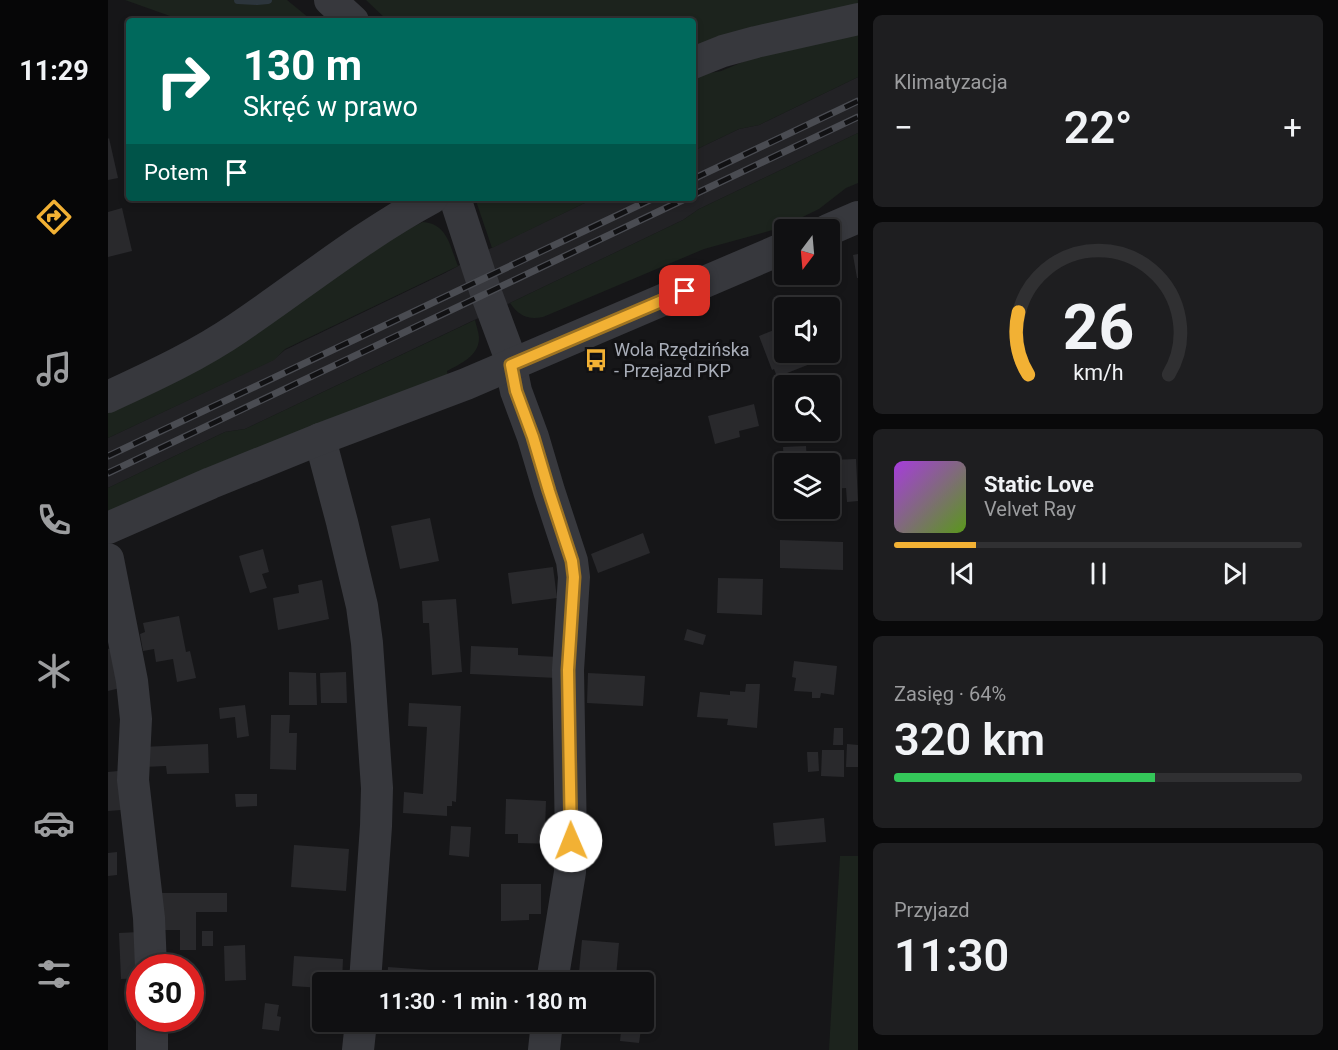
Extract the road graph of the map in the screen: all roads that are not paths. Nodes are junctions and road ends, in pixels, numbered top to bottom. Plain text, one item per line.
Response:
1 (330, 0) edge
2 (349, 18) edge
3 (858, 20) edge
4 (696, 62) edge
5 (427, 201) edge
6 (456, 201) edge
7 (858, 217) edge
8 (840, 225) edge
9 (774, 252) edge
10 (511, 365) junction
11 (108, 397) edge
12 (320, 440) junction
13 (108, 528) edge
14 (108, 559) edge
15 (151, 954) edge
16 (366, 972) edge
17 (554, 972) edge
18 (152, 1032) edge
19 (360, 1032) edge
20 (547, 1032) edge
21 (152, 1050) edge
22 (358, 1050) edge
23 (544, 1050) edge

1 - 2 street
3 - 4 street
5 - 11 street
6 - 10 street
7 - 8 street
9 - 10 street
10 - 12 street
10 - 17 street
12 - 13 street
12 - 16 street
14 - 15 street
18 - 21 street
19 - 22 street
20 - 23 street

